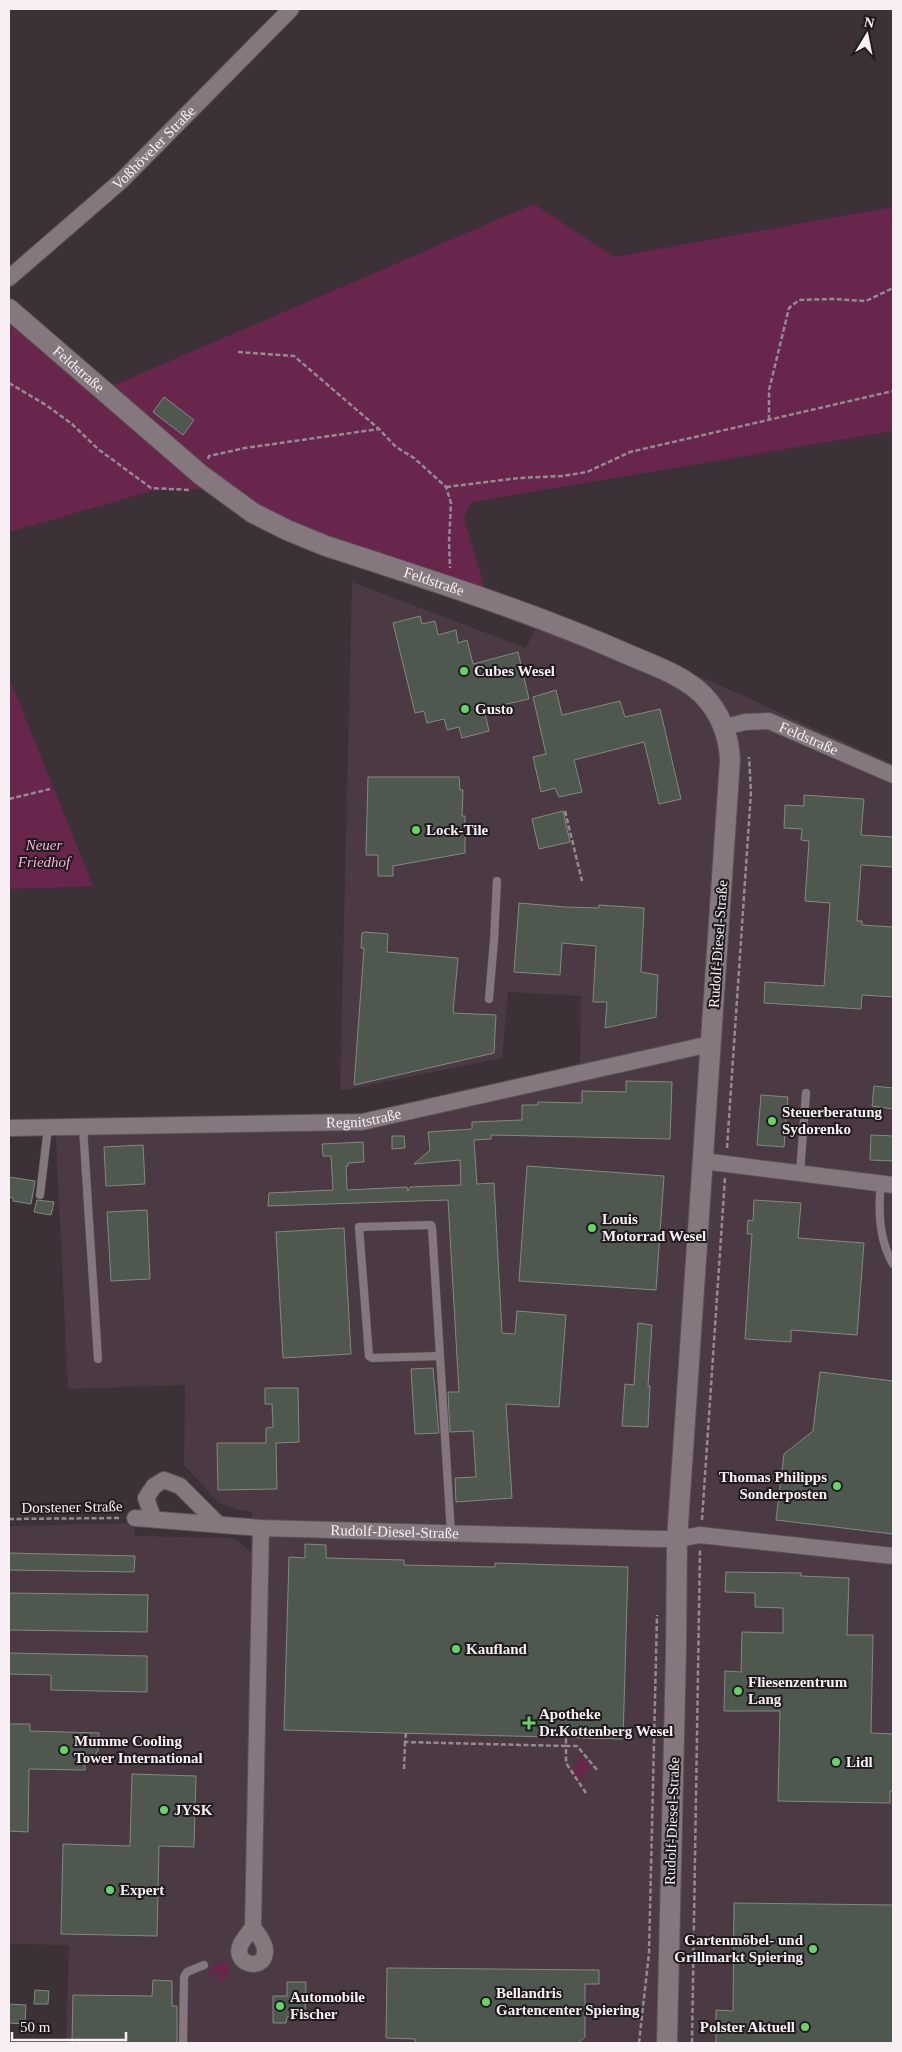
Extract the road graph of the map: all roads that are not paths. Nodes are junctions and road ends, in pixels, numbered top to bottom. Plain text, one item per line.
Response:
1 (291, 9) edge
2 (9, 278) edge
3 (9, 309) edge
4 (727, 734) junction
5 (893, 775) edge
6 (497, 881) dead end
7 (489, 999) dead end
8 (710, 1044) junction
9 (806, 1093) dead end
10 (48, 1127) junction
11 (83, 1127) junction
12 (9, 1128) edge
13 (703, 1162) junction
14 (800, 1173) junction
15 (887, 1184) edge
16 (40, 1195) dead end
17 (893, 1264) edge
18 (440, 1356) junction
19 (98, 1359) dead end
20 (135, 1518) road end
21 (153, 1518) junction
22 (218, 1524) junction
23 (261, 1528) junction
24 (450, 1534) junction
25 (677, 1539) junction
26 (893, 1556) edge
27 (253, 1927) dead end
28 (204, 1966) dead end
29 (183, 2043) edge
30 (667, 2043) edge

1 - 2 street, Voßhöveler Straße
3 - 4 street, Feldstraße
4 - 5 street, Feldstraße
4 - 8 street, Rudolf-Diesel-Straße
6 - 7 lane
8 - 11 street, Regnitstraße
8 - 13 street, Rudolf-Diesel-Straße
9 - 14 lane
10 - 11 street, Regnitstraße
10 - 12 street, Regnitstraße
10 - 16 lane
11 - 19 lane
13 - 14 street
13 - 25 street, Rudolf-Diesel-Straße
14 - 15 street
15 - 17 lane
18 - 18 lane
18 - 24 lane
20 - 21 street, Rudolf-Diesel-Straße
21 - 22 street, Rudolf-Diesel-Straße
21 - 22 street
22 - 23 street, Rudolf-Diesel-Straße
23 - 24 street, Rudolf-Diesel-Straße
23 - 27 street
24 - 25 street, Rudolf-Diesel-Straße
25 - 26 street, Rudolf-Diesel-Straße
25 - 30 street, Rudolf-Diesel-Straße
28 - 29 lane

